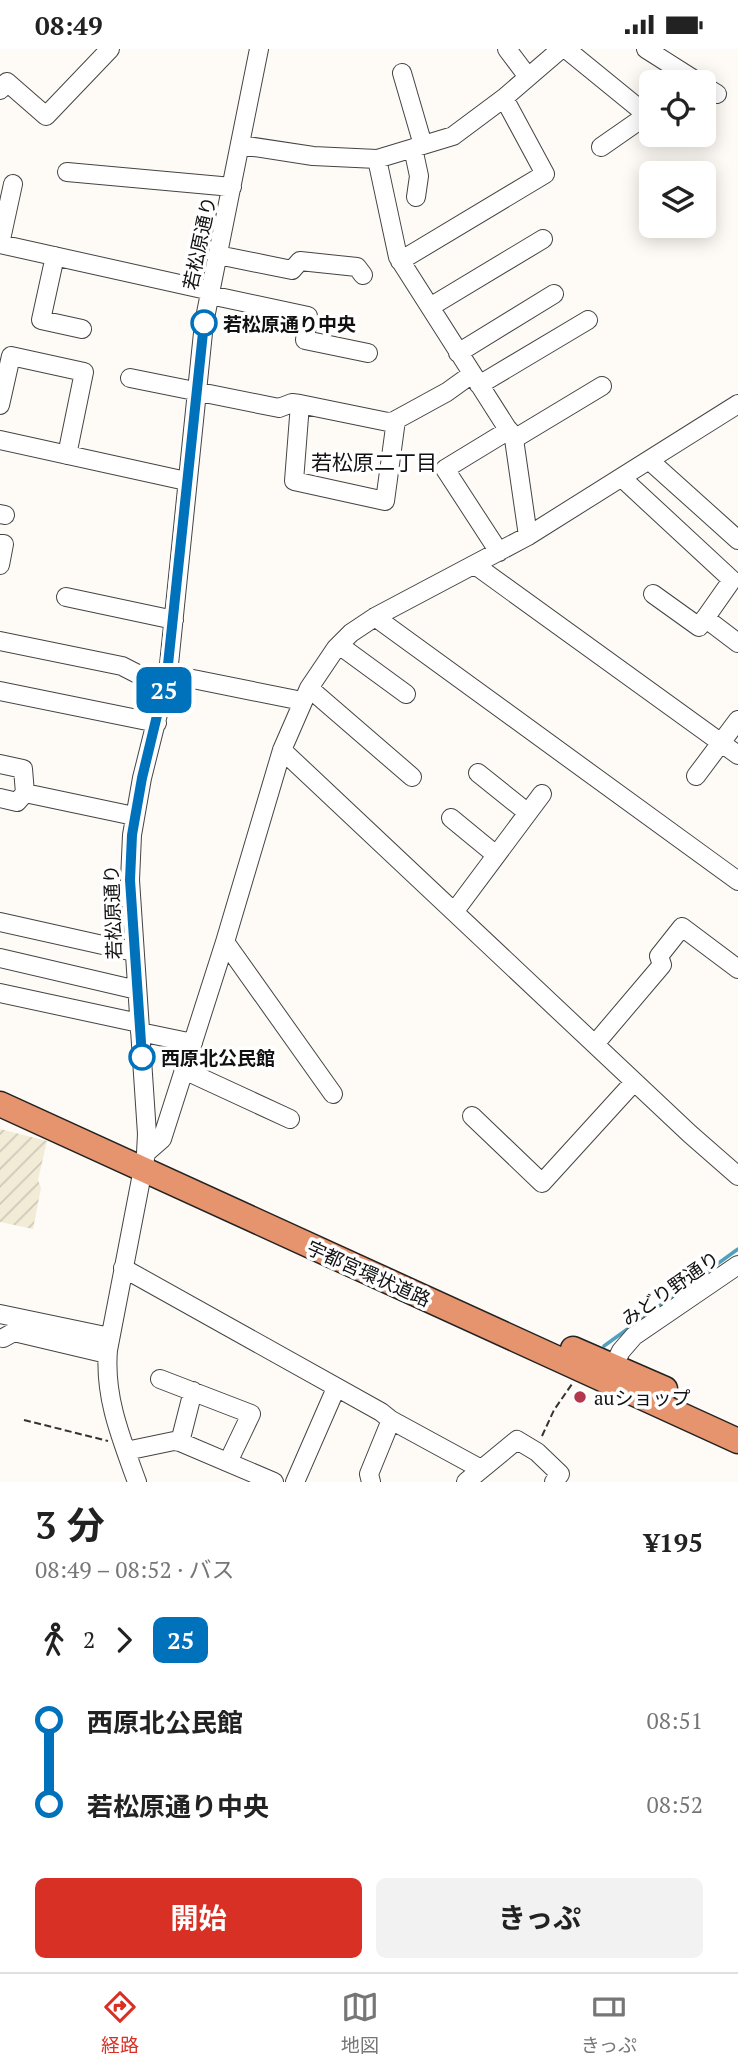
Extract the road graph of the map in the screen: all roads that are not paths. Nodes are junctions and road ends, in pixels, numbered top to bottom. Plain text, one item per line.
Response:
1 (110, 49) edge
2 (259, 49) edge
3 (508, 49) edge
4 (564, 49) edge
5 (646, 49) edge
6 (667, 55) edge
7 (684, 70) edge
8 (402, 73) dead end
9 (528, 77) junction
10 (0, 90) edge
11 (504, 98) junction
12 (240, 145) junction
13 (418, 147) junction
14 (601, 147) dead end
15 (377, 159) junction
16 (67, 171) dead end
17 (13, 184) dead end
18 (232, 187) junction
19 (416, 197) dead end
20 (543, 239) dead end
21 (0, 244) edge
22 (218, 255) junction
23 (55, 257) junction
24 (400, 261) junction
25 (363, 275) dead end
26 (210, 293) junction
27 (554, 294) dead end
28 (429, 307) junction
29 (588, 320) dead end
30 (82, 329) dead end
31 (368, 353) dead end
32 (458, 353) junction
33 (130, 378) dead end
34 (476, 380) junction
35 (602, 386) dead end
36 (195, 389) junction
37 (300, 404) junction
38 (0, 405) edge
39 (735, 410) edge
40 (396, 420) junction
41 (512, 434) junction
42 (0, 440) edge
43 (67, 455) junction
44 (650, 461) junction
45 (622, 478) junction
46 (186, 481) junction
47 (528, 536) junction
48 (738, 540) edge
49 (0, 544) edge
50 (499, 552) junction
51 (0, 565) edge
52 (475, 565) junction
53 (653, 594) dead end
54 (66, 597) dead end
55 (375, 617) junction
56 (705, 618) junction
57 (174, 620) junction
58 (0, 641) edge
59 (738, 643) edge
60 (339, 645) junction
61 (166, 681) junction
62 (0, 691) edge
63 (407, 694) dead end
64 (305, 695) junction
65 (738, 720) edge
66 (157, 723) junction
67 (721, 742) junction
68 (282, 750) junction
69 (738, 755) edge
70 (0, 764) edge
71 (478, 773) dead end
72 (696, 776) dead end
73 (412, 777) dead end
74 (25, 793) junction
75 (542, 794) dead end
76 (0, 798) edge
77 (528, 813) junction
78 (134, 816) junction
79 (452, 818) dead end
80 (496, 855) junction
81 (738, 881) edge
82 (454, 912) junction
83 (0, 922) edge
84 (225, 942) junction
85 (134, 952) junction
86 (0, 958) edge
87 (738, 969) edge
88 (137, 990) junction
89 (0, 993) edge
90 (140, 1028) junction
91 (193, 1043) junction
92 (595, 1044) junction
93 (184, 1070) junction
94 (635, 1082) junction
95 (0, 1086) edge
96 (333, 1094) dead end
97 (0, 1104) edge
98 (472, 1116) dead end
99 (290, 1119) dead end
100 (144, 1161) junction
101 (738, 1176) edge
102 (738, 1265) edge
103 (123, 1268) junction
104 (0, 1314) edge
105 (1, 1342) edge
106 (109, 1346) junction
107 (610, 1373) junction
108 (160, 1379) dead end
109 (336, 1388) junction
110 (193, 1391) junction
111 (391, 1420) junction
112 (738, 1423) edge
113 (738, 1441) edge
114 (180, 1442) junction
115 (124, 1446) junction
116 (228, 1462) junction
117 (481, 1469) junction
118 (137, 1482) edge
119 (274, 1482) edge
120 (295, 1482) edge
121 (371, 1482) edge
122 (466, 1482) edge
123 (554, 1482) edge

1 - 10 street
2 - 12 street, 若松原通り
3 - 9 street
4 - 9 street
4 - 14 street
5 - 6 street
6 - 7 street
8 - 13 street
9 - 11 street
11 - 13 street
11 - 24 street
12 - 15 street
12 - 18 street, 若松原通り
13 - 15 street
13 - 19 street
15 - 24 street
16 - 18 street
17 - 21 street
18 - 22 street, 若松原通り
20 - 28 street
21 - 23 street
22 - 25 street
22 - 26 street, 若松原通り
23 - 26 street
23 - 30 street
24 - 28 street
26 - 31 street
26 - 36 street, 若松原通り
27 - 32 street
28 - 32 street
29 - 34 street
32 - 34 street
33 - 36 street
34 - 40 street
34 - 41 street
35 - 41 street
36 - 37 street
36 - 46 street, 若松原通り
37 - 40 street
37 - 40 street
38 - 43 street
39 - 44 street
41 - 47 street
41 - 50 street
42 - 43 street
43 - 46 street
44 - 45 street
44 - 48 street
45 - 47 street
45 - 56 street
46 - 57 street, 若松原通り
47 - 50 street
49 - 51 street
50 - 52 street
52 - 55 street
52 - 67 street
53 - 56 street
54 - 57 street
55 - 60 street
55 - 81 street
56 - 59 street
57 - 61 street, 若松原通り
58 - 61 street
60 - 63 street
60 - 64 street
61 - 64 street
61 - 66 street, 若松原通り
62 - 66 street
64 - 68 street
64 - 73 street
65 - 67 street
66 - 78 street, 若松原通り
67 - 69 street
67 - 72 street
68 - 82 street
68 - 84 street
70 - 74 street
71 - 77 street
74 - 76 street
74 - 78 street
75 - 77 street
77 - 80 street
78 - 85 street, 若松原通り
79 - 80 street
80 - 82 street
82 - 92 street
83 - 85 street
84 - 91 street
84 - 96 street
85 - 88 street, 若松原通り
86 - 88 street
87 - 92 street
88 - 90 street, 若松原通り
89 - 90 street
90 - 91 street
90 - 100 street, 若松原通り
91 - 93 street
92 - 94 street
93 - 99 street
93 - 100 street
94 - 98 street
94 - 101 street
95 - 100 highway, 宇都宮環状道路
97 - 100 highway, 宇都宮環状道路
100 - 103 street, 若松原通り
100 - 107 highway, 宇都宮環状道路
100 - 107 highway, 宇都宮環状道路
102 - 107 street, みどり野通り
103 - 106 street, 若松原通り
103 - 109 street
104 - 106 street
105 - 106 street
106 - 115 street, 若松原通り
107 - 112 highway, 宇都宮環状道路
107 - 113 highway, 宇都宮環状道路
108 - 110 street
109 - 111 street
109 - 120 street
110 - 114 street
110 - 116 street
111 - 117 street
111 - 121 street
114 - 115 street
114 - 116 street
115 - 118 street, 若松原通り
116 - 119 street
117 - 122 street
117 - 123 street

